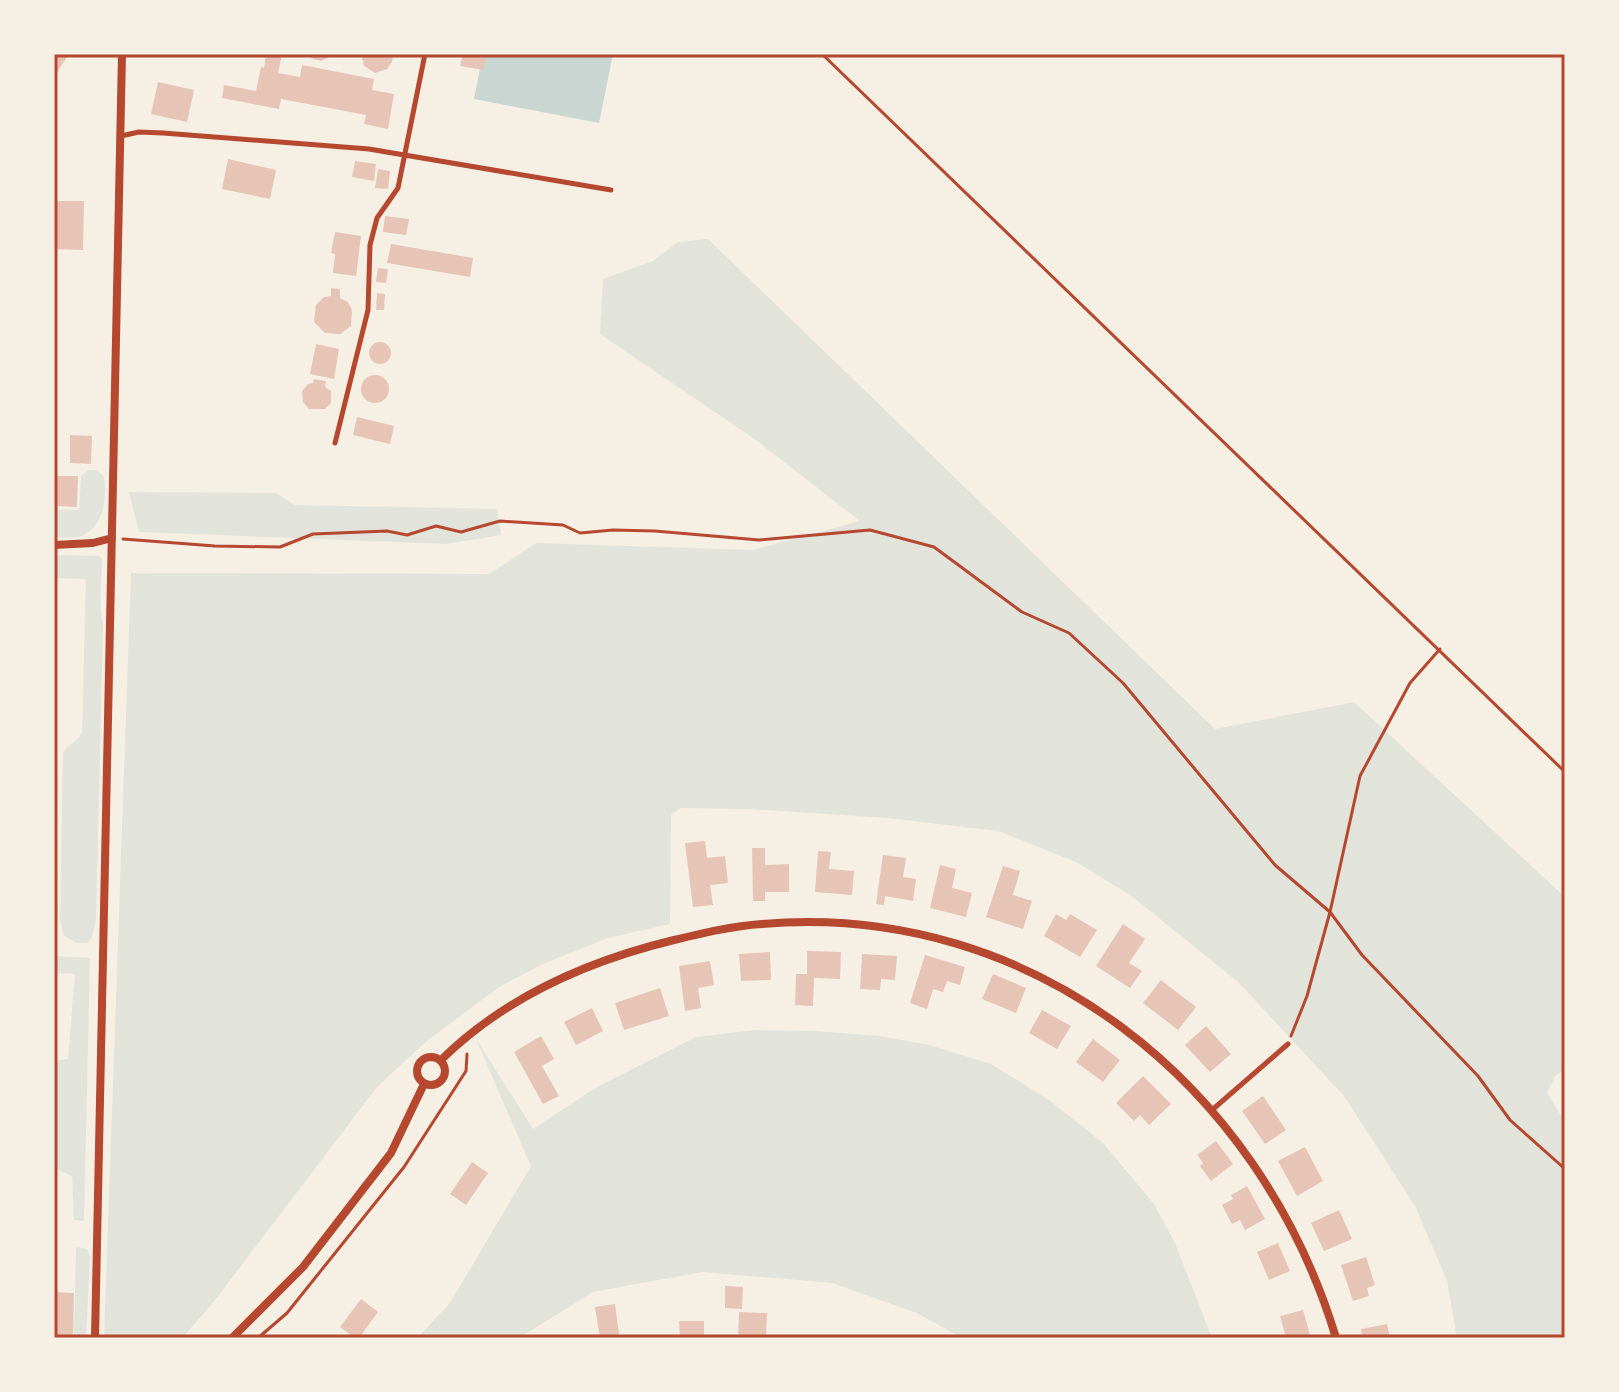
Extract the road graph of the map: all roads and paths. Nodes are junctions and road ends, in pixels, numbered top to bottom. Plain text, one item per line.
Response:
1 (122, 54) edge
2 (425, 54) edge
3 (822, 54) edge
4 (121, 136) junction
5 (407, 155) junction
6 (611, 190) dead end
7 (335, 443) dead end
8 (112, 538) junction
9 (54, 545) edge
10 (1440, 649) junction
11 (1565, 772) edge
12 (1330, 912) junction
13 (460, 1042) junction
14 (1288, 1044) joint
15 (441, 1060) junction
16 (424, 1084) junction
17 (1212, 1110) junction
18 (1565, 1169) edge
19 (95, 1338) edge
20 (232, 1338) edge
21 (258, 1338) edge
22 (1336, 1338) edge

1 - 4 street
2 - 5 lane
3 - 10 path
4 - 5 lane
4 - 8 street
5 - 6 lane
5 - 7 lane
8 - 9 street
8 - 12 path
8 - 19 street
10 - 11 path
10 - 12 path
12 - 14 path
12 - 18 path
13 - 15 street
13 - 17 street
13 - 21 path
14 - 17 lane
15 - 16 street
15 - 16 street
16 - 20 street
17 - 22 street

